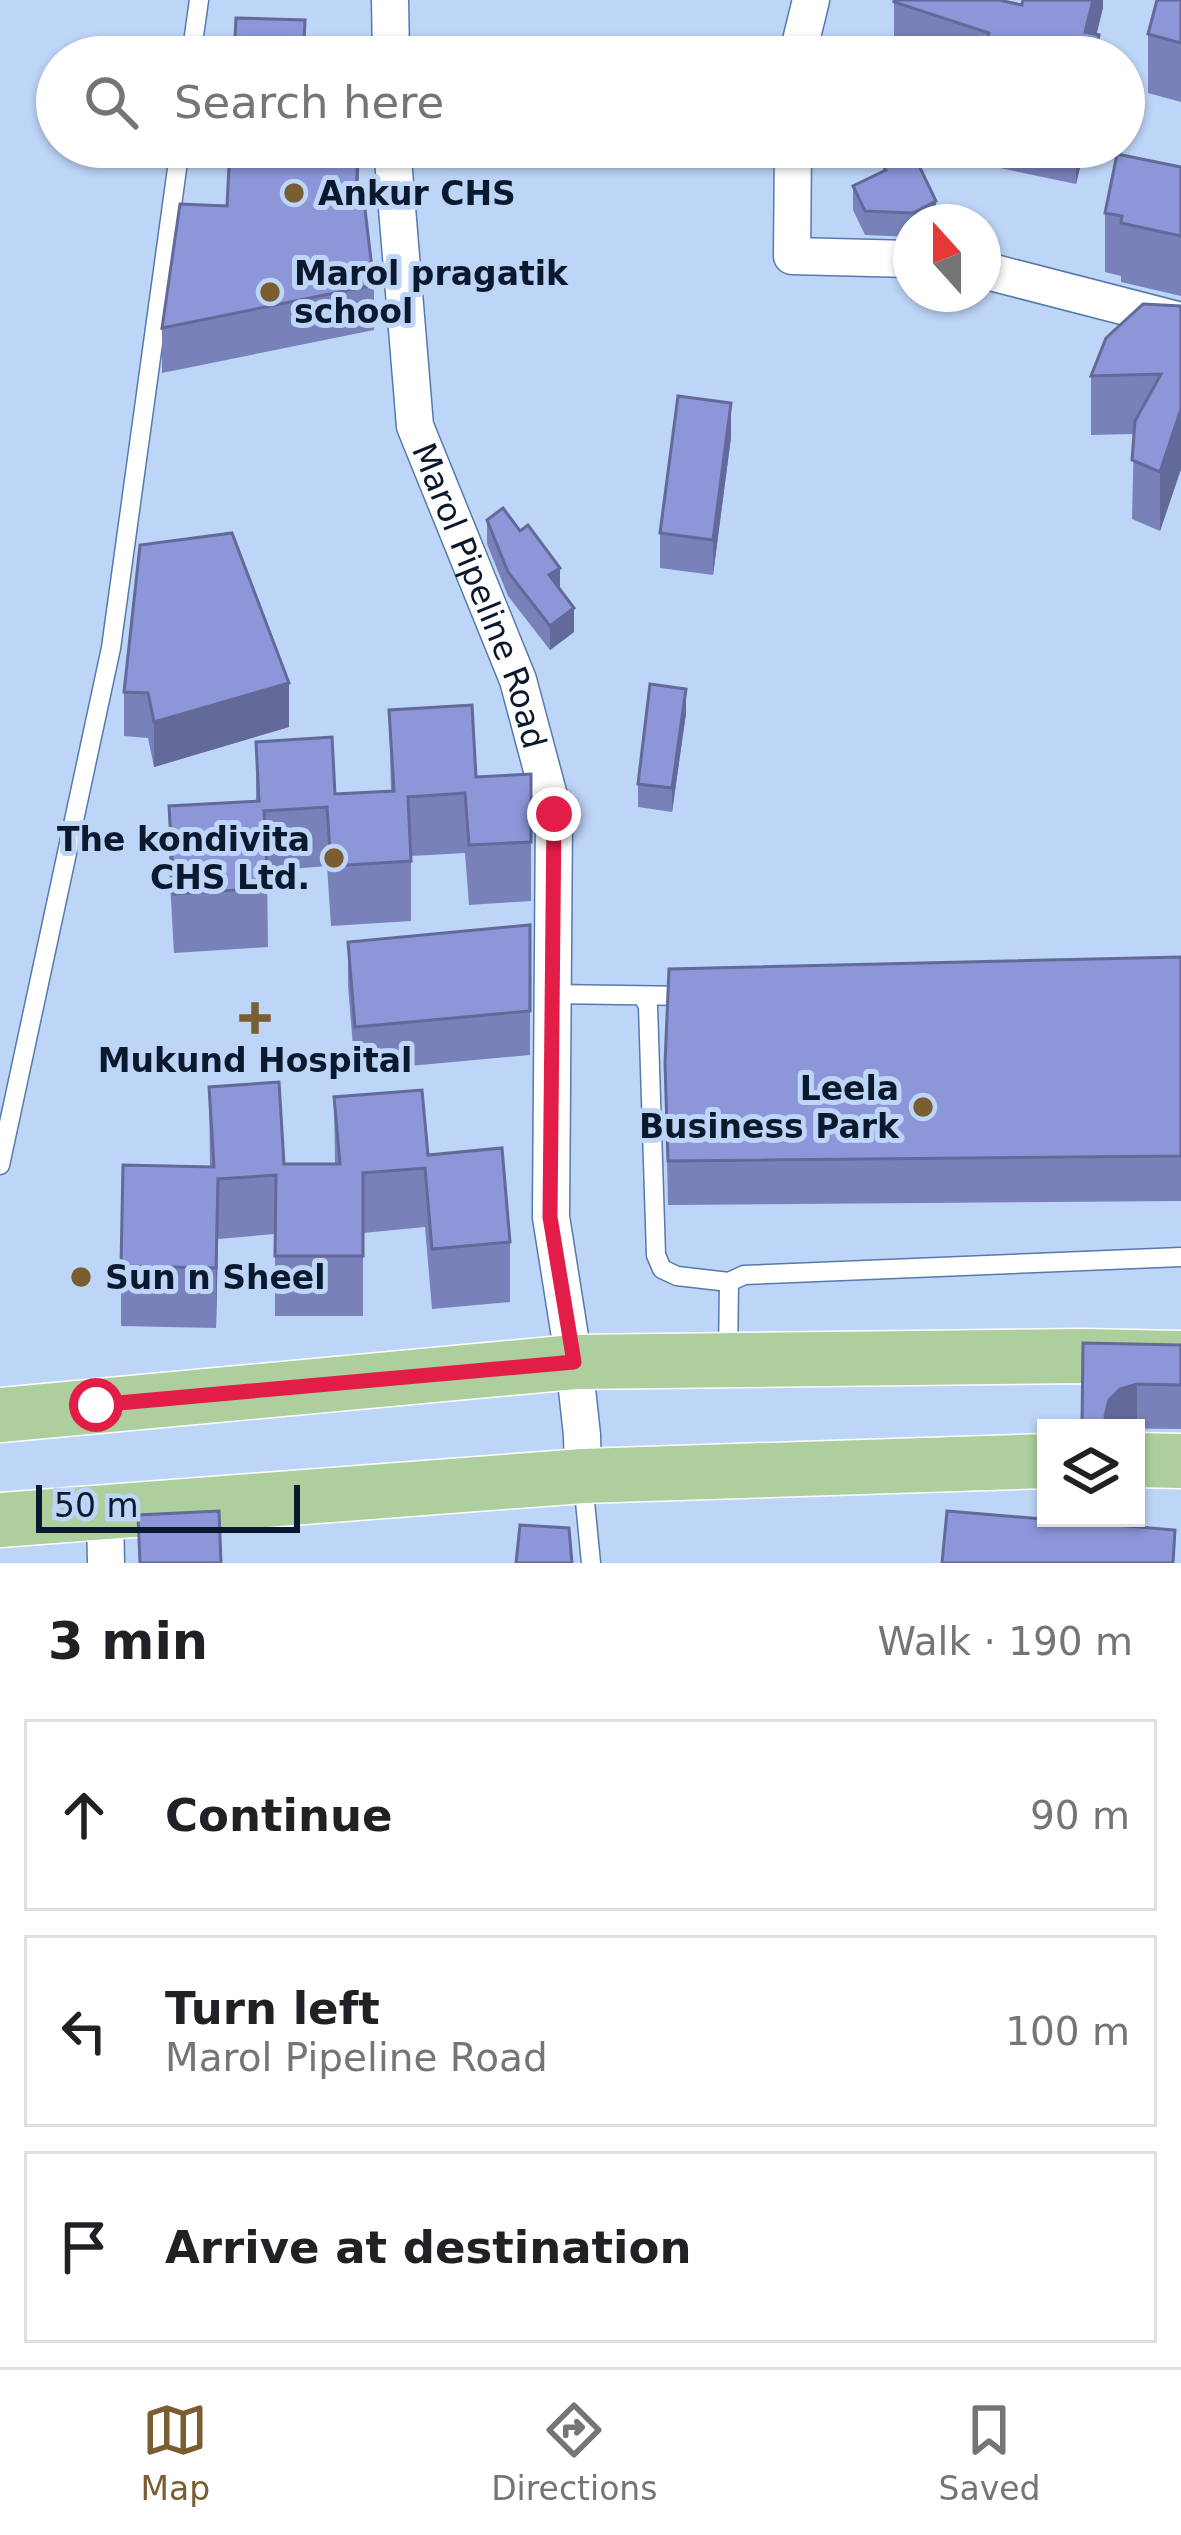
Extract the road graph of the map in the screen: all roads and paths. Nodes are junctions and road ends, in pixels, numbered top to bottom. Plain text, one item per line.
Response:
1 (199, 0) edge
2 (390, 0) edge
3 (811, 0) edge
4 (194, 36) edge
5 (391, 36) edge
6 (802, 36) edge
7 (177, 168) edge
8 (394, 168) edge
9 (793, 168) edge
10 (893, 258) edge
11 (1001, 275) edge
12 (1181, 321) edge
13 (551, 994) junction
14 (713, 995) edge
15 (643, 997) junction
16 (0, 1165) edge
17 (1181, 1257) edge
18 (729, 1282) junction
19 (1181, 1358) edge
20 (728, 1360) junction
21 (574, 1362) junction
22 (0, 1415) edge
23 (1145, 1460) edge
24 (1037, 1461) edge
25 (1181, 1461) edge
26 (583, 1476) junction
27 (0, 1520) edge
28 (105, 1537) edge
29 (591, 1563) edge

1 - 4 lane
2 - 5 street
3 - 6 street
7 - 16 lane
8 - 13 street, Marol Pipeline Road
9 - 10 street
11 - 12 street
13 - 15 lane
13 - 21 street, Marol Pipeline Road
14 - 15 lane
15 - 18 lane
17 - 18 lane
18 - 20 lane
19 - 20 main road
20 - 21 main road
21 - 22 main road
21 - 26 street, Marol Pipeline Road
23 - 25 main road
24 - 26 main road
26 - 28 main road
26 - 29 lane
27 - 28 main road

